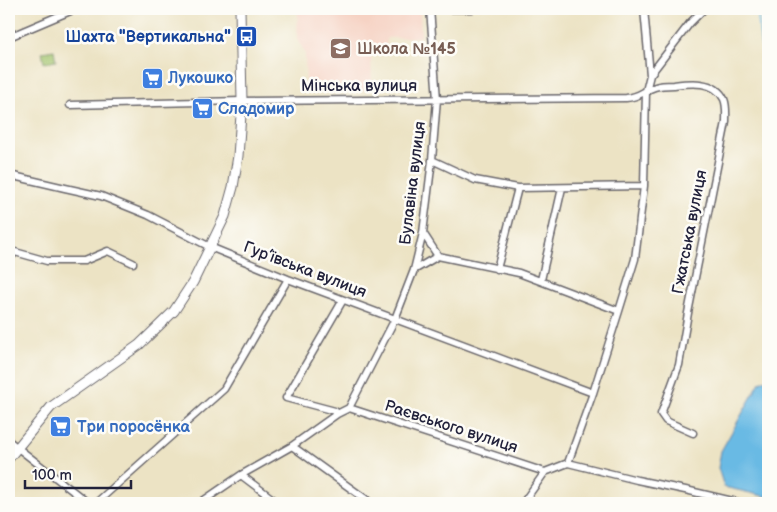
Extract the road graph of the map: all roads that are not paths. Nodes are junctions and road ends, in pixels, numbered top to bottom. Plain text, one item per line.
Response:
1 (75, 9) edge
2 (240, 9) edge
3 (430, 9) edge
4 (472, 9) edge
5 (644, 9) edge
6 (704, 9) edge
7 (9, 37) edge
8 (650, 75) junction
9 (646, 92) junction
10 (437, 99) junction
11 (242, 101) junction
12 (70, 105) dead end
13 (432, 160) junction
14 (9, 174) edge
15 (644, 186) junction
16 (518, 188) junction
17 (562, 188) junction
18 (423, 233) junction
19 (210, 247) junction
20 (438, 256) junction
21 (9, 258) edge
22 (133, 263) dead end
23 (497, 268) junction
24 (414, 270) junction
25 (288, 279) junction
26 (541, 280) junction
27 (343, 300) junction
28 (619, 311) junction
29 (395, 319) junction
30 (593, 393) junction
31 (349, 408) junction
32 (338, 414) junction
33 (693, 433) dead end
34 (9, 441) edge
35 (292, 446) junction
36 (17, 448) junction
37 (9, 458) edge
38 (568, 463) junction
39 (545, 472) junction
40 (241, 475) junction
41 (88, 503) edge
42 (96, 503) edge
43 (200, 503) edge
44 (278, 503) edge
45 (371, 503) edge
46 (523, 503) edge
47 (741, 503) edge

1 - 7 street
2 - 11 main road
3 - 4 street
3 - 10 street, Булавіна вулиця
5 - 8 street
6 - 8 street
8 - 9 street
9 - 10 street, Мінська вулиця
9 - 15 street
9 - 33 street, Гжатська вулиця
10 - 11 street, Мінська вулиця
10 - 13 street, Булавіна вулиця
11 - 12 street, Мінська вулиця
11 - 19 main road
13 - 16 street
13 - 18 street, Булавіна вулиця
14 - 19 street, Гур’ївська вулиця
15 - 17 street
15 - 28 street
16 - 17 street
16 - 23 street
17 - 26 street
18 - 20 street
18 - 24 street, Булавіна вулиця
19 - 25 street, Гур’ївська вулиця
19 - 36 main road
20 - 23 street
20 - 24 street
21 - 22 street
23 - 26 street
24 - 29 street, Булавіна вулиця
25 - 27 street, Гур’ївська вулиця
25 - 42 street
26 - 28 street
27 - 29 street, Гур’ївська вулиця
27 - 32 street
28 - 30 street
29 - 30 street, Гур’ївська вулиця
29 - 31 street, Булавіна вулиця
30 - 38 street
31 - 32 street
31 - 39 street, Раєвського вулиця
32 - 35 street
34 - 36 street
35 - 40 street
35 - 45 street
36 - 37 main road
36 - 41 street
38 - 39 street
38 - 47 street
39 - 46 street
40 - 43 street
40 - 44 street

